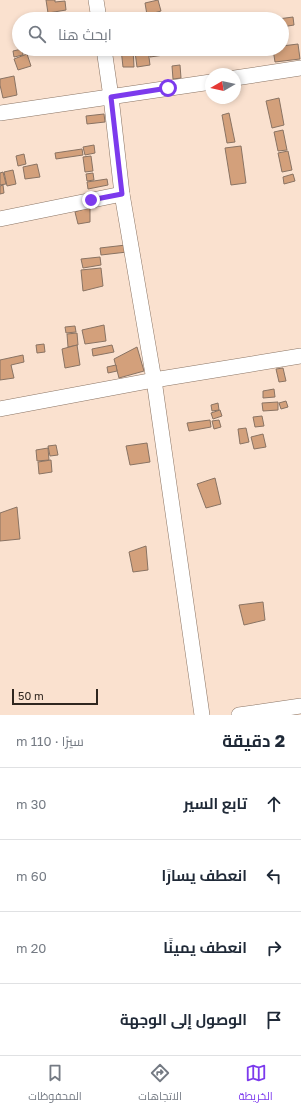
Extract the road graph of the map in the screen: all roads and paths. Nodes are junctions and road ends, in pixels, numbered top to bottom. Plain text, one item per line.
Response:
1 (96, 0) edge
2 (98, 12) edge
3 (105, 56) edge
4 (301, 68) edge
5 (241, 77) edge
6 (205, 83) edge
7 (111, 97) junction
8 (0, 113) edge
9 (122, 194) junction
10 (0, 219) edge
11 (301, 356) edge
12 (154, 380) junction
13 (0, 409) edge
14 (301, 706) edge
15 (202, 715) edge
16 (239, 715) edge

1 - 2 street
3 - 7 street
4 - 5 street
6 - 7 street
7 - 8 street
7 - 9 street
9 - 10 street
9 - 12 street
11 - 12 street
12 - 13 street
12 - 15 street
14 - 16 street

